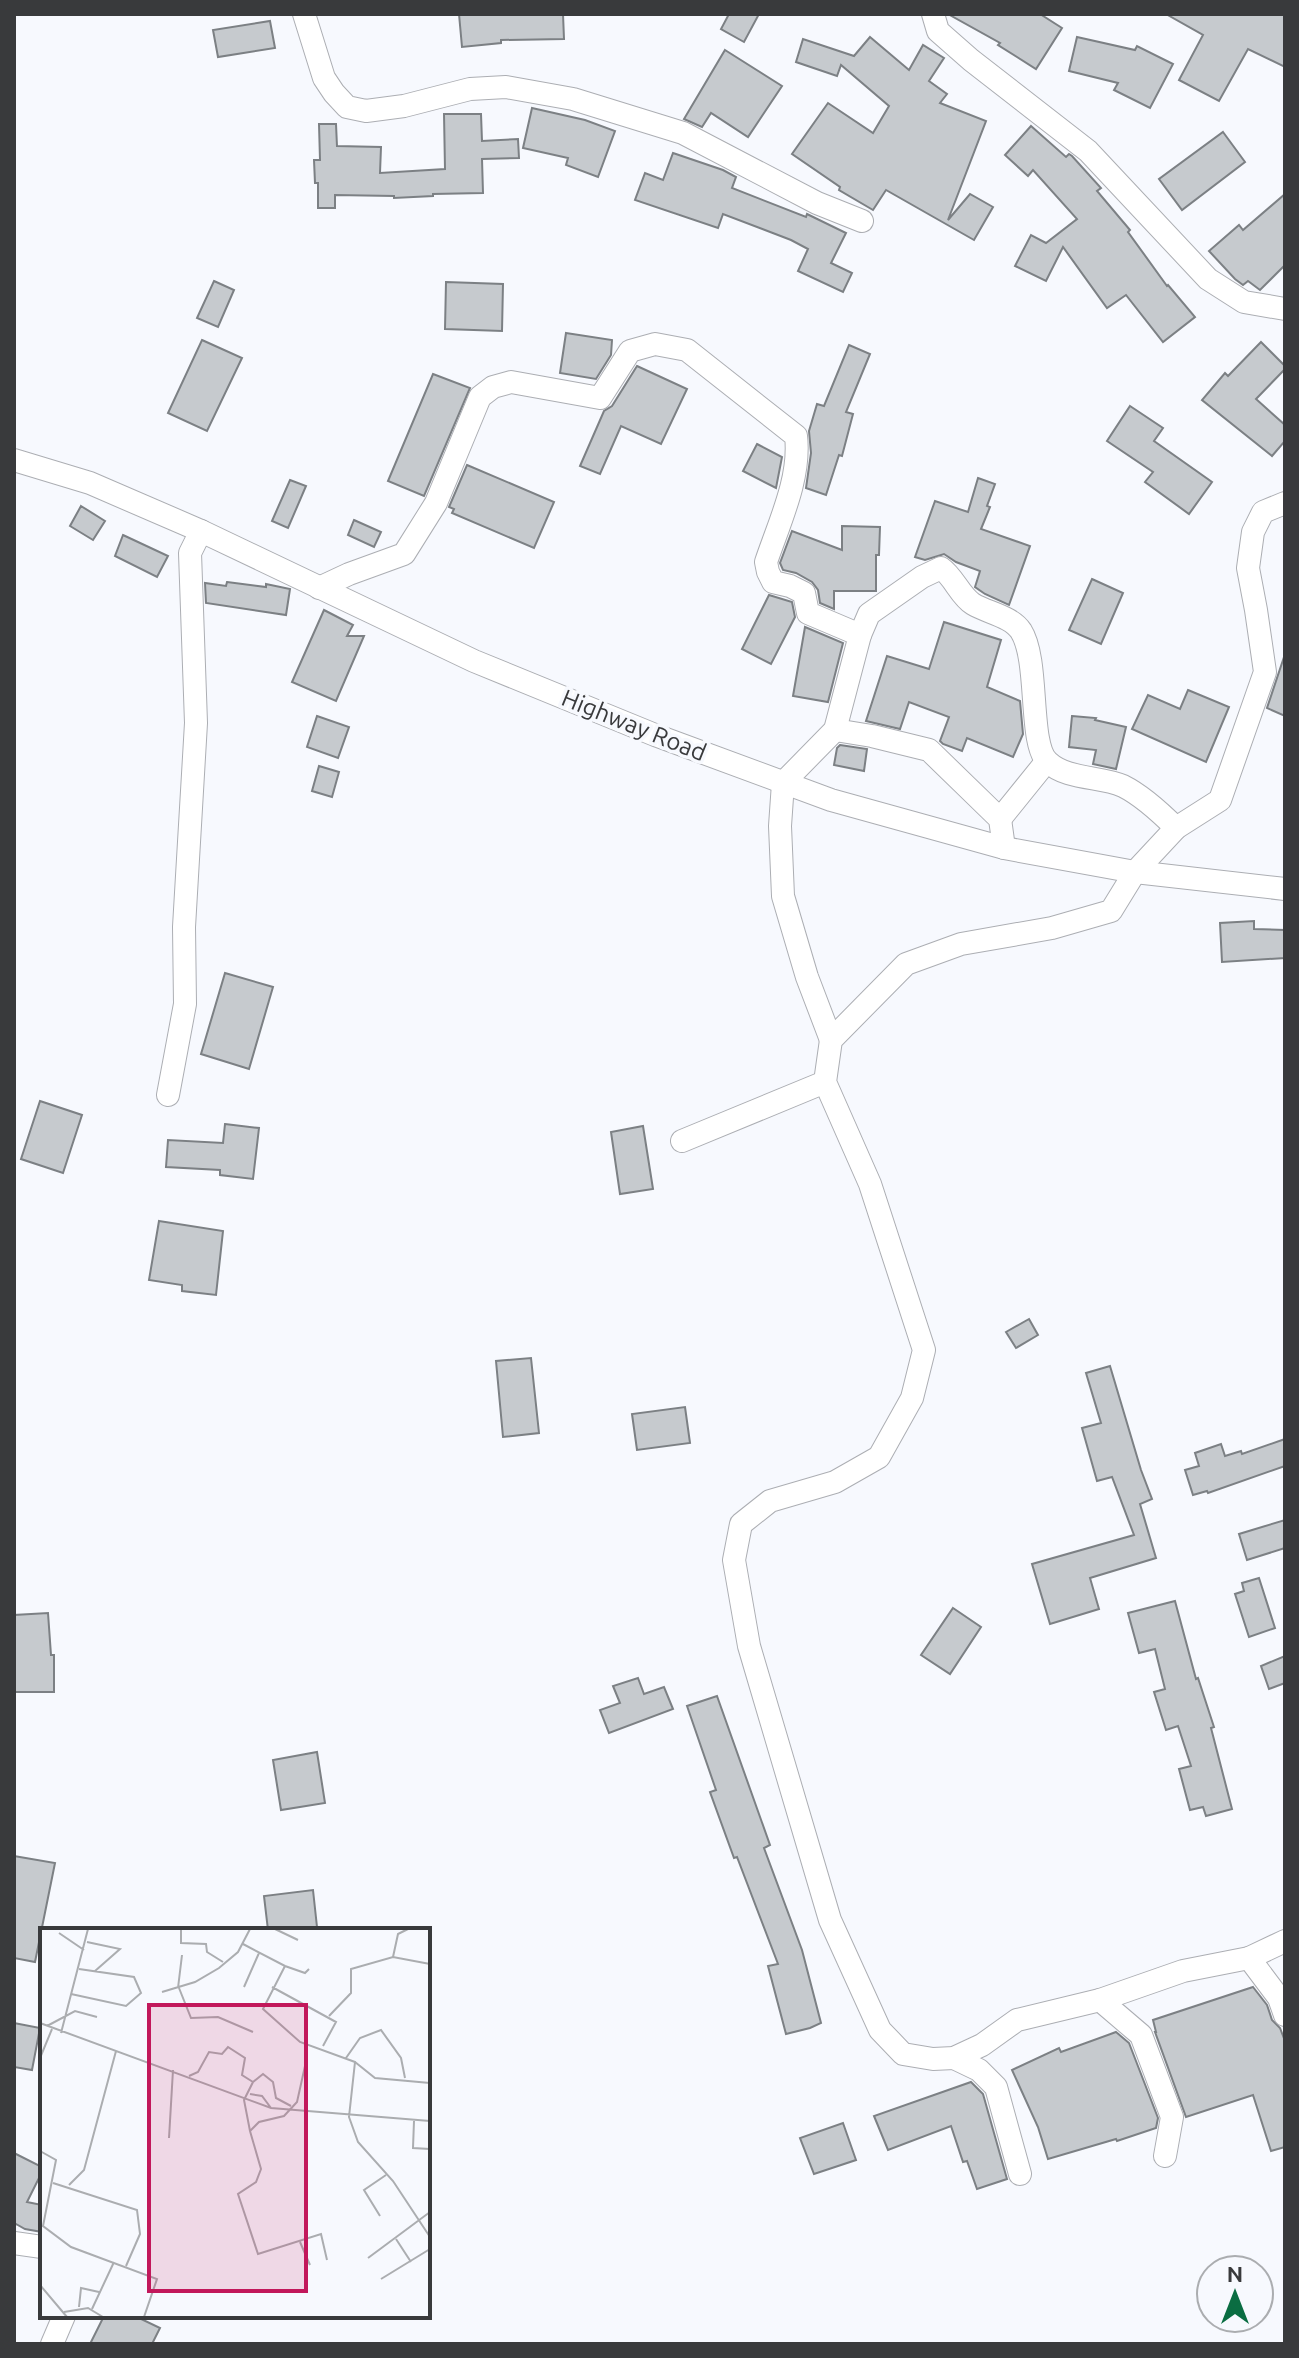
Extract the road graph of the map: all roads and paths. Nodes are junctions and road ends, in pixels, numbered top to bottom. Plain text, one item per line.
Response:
1 (304, 14) edge
2 (933, 14) edge
3 (862, 221) dead end
4 (1285, 309) edge
5 (14, 460) edge
6 (1285, 503) edge
7 (201, 531) junction
8 (319, 588) junction
9 (860, 635) junction
10 (835, 730) junction
11 (1046, 762) junction
12 (783, 783) junction
13 (1000, 819) junction
14 (1176, 828) junction
15 (1004, 848) junction
16 (1135, 872) junction
17 (1285, 889) edge
18 (831, 1040) junction
19 (825, 1082) junction
20 (168, 1095) dead end
21 (682, 1141) dead end
22 (1285, 1941) edge
23 (1249, 1958) junction
24 (1100, 2000) junction
25 (1285, 2015) edge
26 (954, 2058) junction
27 (1165, 2156) dead end
28 (1020, 2174) dead end
29 (14, 2243) edge
30 (40, 2247) edge
31 (63, 2318) edge
32 (52, 2344) edge

1 - 3 street
2 - 4 street
5 - 7 street, Highway Road
6 - 14 street
7 - 8 street, Highway Road
7 - 20 street
8 - 9 street
8 - 12 street, Highway Road
9 - 10 street
9 - 11 street
10 - 12 street
10 - 13 street
11 - 13 street
11 - 14 street
12 - 15 street, Highway Road
12 - 18 street
13 - 15 street
14 - 16 street
15 - 16 street, Highway Road
16 - 17 street, Highway Road
16 - 18 street
18 - 19 street
19 - 21 street
19 - 26 street
22 - 23 street
23 - 24 street
23 - 25 street
24 - 26 street
24 - 27 street
26 - 28 street
29 - 30 street
31 - 32 street

